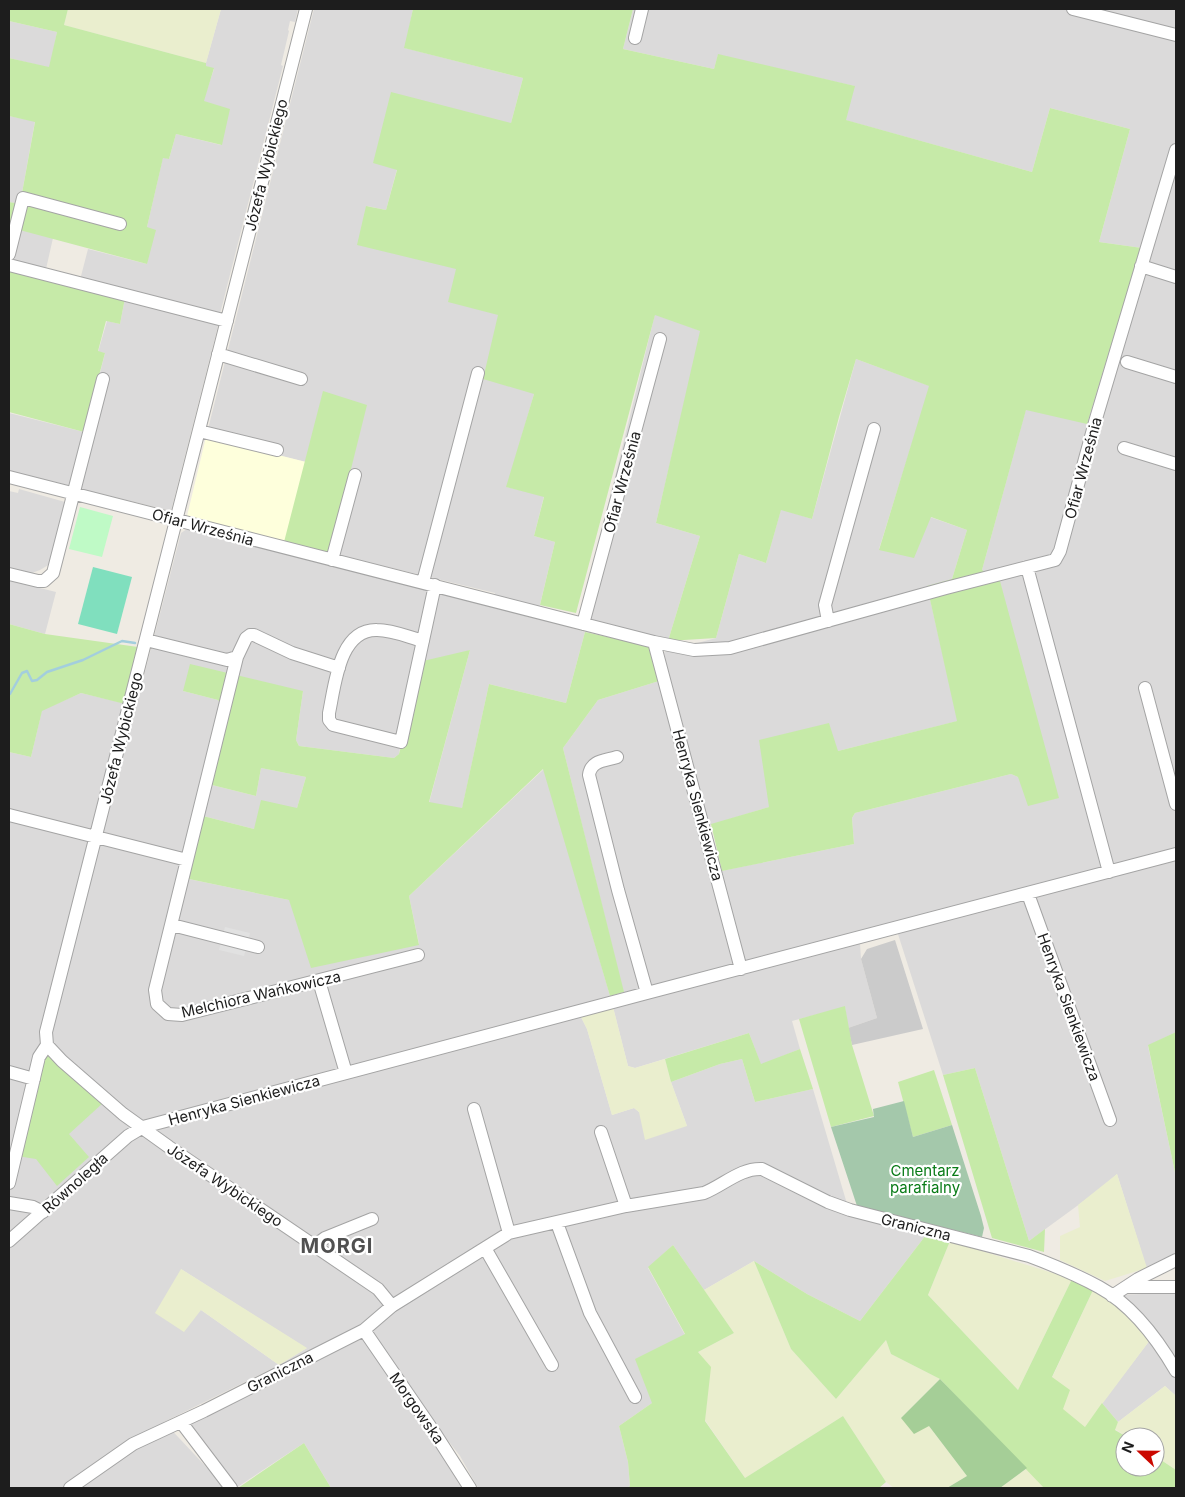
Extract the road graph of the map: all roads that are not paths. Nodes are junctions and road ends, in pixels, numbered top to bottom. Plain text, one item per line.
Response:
1 (306, 9) edge
2 (642, 9) edge
3 (1072, 9) edge
4 (1176, 36) edge
5 (635, 38) dead end
6 (1176, 150) edge
7 (120, 224) dead end
8 (9, 254) edge
9 (9, 265) edge
10 (1141, 266) junction
11 (1176, 277) edge
12 (227, 321) junction
13 (660, 339) dead end
14 (218, 354) junction
15 (1127, 362) dead end
16 (478, 373) dead end
17 (1176, 377) edge
18 (103, 379) dead end
19 (301, 379) dead end
20 (874, 430) dead end
21 (199, 431) junction
22 (1124, 448) dead end
23 (277, 450) dead end
24 (1176, 464) edge
25 (355, 475) dead end
26 (9, 477) edge
27 (74, 494) junction
28 (176, 520) junction
29 (332, 560) junction
30 (1027, 568) junction
31 (9, 574) edge
32 (429, 583) junction
33 (828, 620) junction
34 (584, 624) junction
35 (146, 640) junction
36 (423, 641) junction
37 (654, 642) junction
38 (236, 657) junction
39 (339, 668) junction
40 (1145, 688) dead end
41 (617, 758) dead end
42 (1176, 804) edge
43 (9, 816) edge
44 (96, 837) junction
45 (1176, 854) edge
46 (187, 860) junction
47 (1108, 872) junction
48 (1028, 894) junction
49 (172, 925) junction
50 (258, 947) dead end
51 (418, 955) dead end
52 (741, 969) junction
53 (319, 981) junction
54 (646, 993) junction
55 (47, 1045) junction
56 (9, 1072) edge
57 (346, 1073) junction
58 (34, 1079) junction
59 (474, 1109) dead end
60 (1110, 1120) dead end
61 (143, 1127) junction
62 (601, 1132) dead end
63 (9, 1182) edge
64 (9, 1203) edge
65 (626, 1206) junction
66 (43, 1212) junction
67 (372, 1218) dead end
68 (557, 1223) junction
69 (509, 1233) junction
70 (9, 1240) edge
71 (314, 1246) junction
72 (484, 1248) junction
73 (1176, 1260) edge
74 (1176, 1286) edge
75 (1126, 1287) junction
76 (1112, 1296) junction
77 (392, 1306) junction
78 (364, 1330) junction
79 (552, 1365) dead end
80 (1176, 1372) edge
81 (635, 1396) dead end
82 (181, 1422) junction
83 (70, 1488) edge
84 (231, 1488) edge
85 (470, 1488) edge

1 - 12 street, Józefa Wybickiego
2 - 5 street
3 - 4 street
6 - 10 street, Ofiar Września
7 - 8 street
9 - 12 street
10 - 11 street
10 - 30 street, Ofiar Września
12 - 14 street, Józefa Wybickiego
13 - 34 street, Ofiar Września
14 - 19 street
14 - 21 street, Józefa Wybickiego
15 - 17 street
16 - 32 street
18 - 27 street
20 - 33 street
21 - 23 street
21 - 28 street, Józefa Wybickiego
22 - 24 street
25 - 29 street
26 - 27 street, Ofiar Września
27 - 28 street, Ofiar Września
27 - 31 street
28 - 29 street, Ofiar Września
28 - 35 street, Józefa Wybickiego
29 - 32 street, Ofiar Września
30 - 33 street, Ofiar Września
30 - 47 street
32 - 34 street, Ofiar Września
32 - 36 street
33 - 37 street, Ofiar Września
34 - 37 street, Ofiar Września
35 - 38 street
35 - 44 street, Józefa Wybickiego
36 - 39 street
36 - 39 street
37 - 52 street, Henryka Sienkiewicza
38 - 39 street, Melchiora Wańkowicza
38 - 46 street, Melchiora Wańkowicza
40 - 42 street
41 - 54 street
43 - 44 street
44 - 46 street
44 - 55 street, Józefa Wybickiego
45 - 47 street, Henryka Sienkiewicza
46 - 49 street, Melchiora Wańkowicza
47 - 48 street, Henryka Sienkiewicza
48 - 52 street, Henryka Sienkiewicza
48 - 60 street, Henryka Sienkiewicza
49 - 50 street
49 - 53 street, Melchiora Wańkowicza
51 - 53 street, Melchiora Wańkowicza
52 - 54 street, Henryka Sienkiewicza
53 - 57 street
54 - 57 street, Henryka Sienkiewicza
55 - 58 street, Józefa Wybickiego
55 - 61 street, Józefa Wybickiego
56 - 58 street
57 - 61 street, Henryka Sienkiewicza
58 - 63 street, Józefa Wybickiego
59 - 69 street
61 - 66 street, Równoległa
61 - 71 street, Józefa Wybickiego
62 - 65 street
64 - 66 street
65 - 68 street, Graniczna
65 - 76 street, Graniczna
66 - 70 street, Równoległa
67 - 71 street
68 - 69 street, Graniczna
68 - 81 street
69 - 72 street, Graniczna
71 - 77 street, Józefa Wybickiego
72 - 77 street, Graniczna
72 - 79 street
73 - 75 street
74 - 75 street
75 - 76 street
76 - 80 street, Graniczna
77 - 78 street, Graniczna
78 - 82 street, Graniczna
78 - 85 street, Morgowska
82 - 83 street, Graniczna
82 - 84 street

